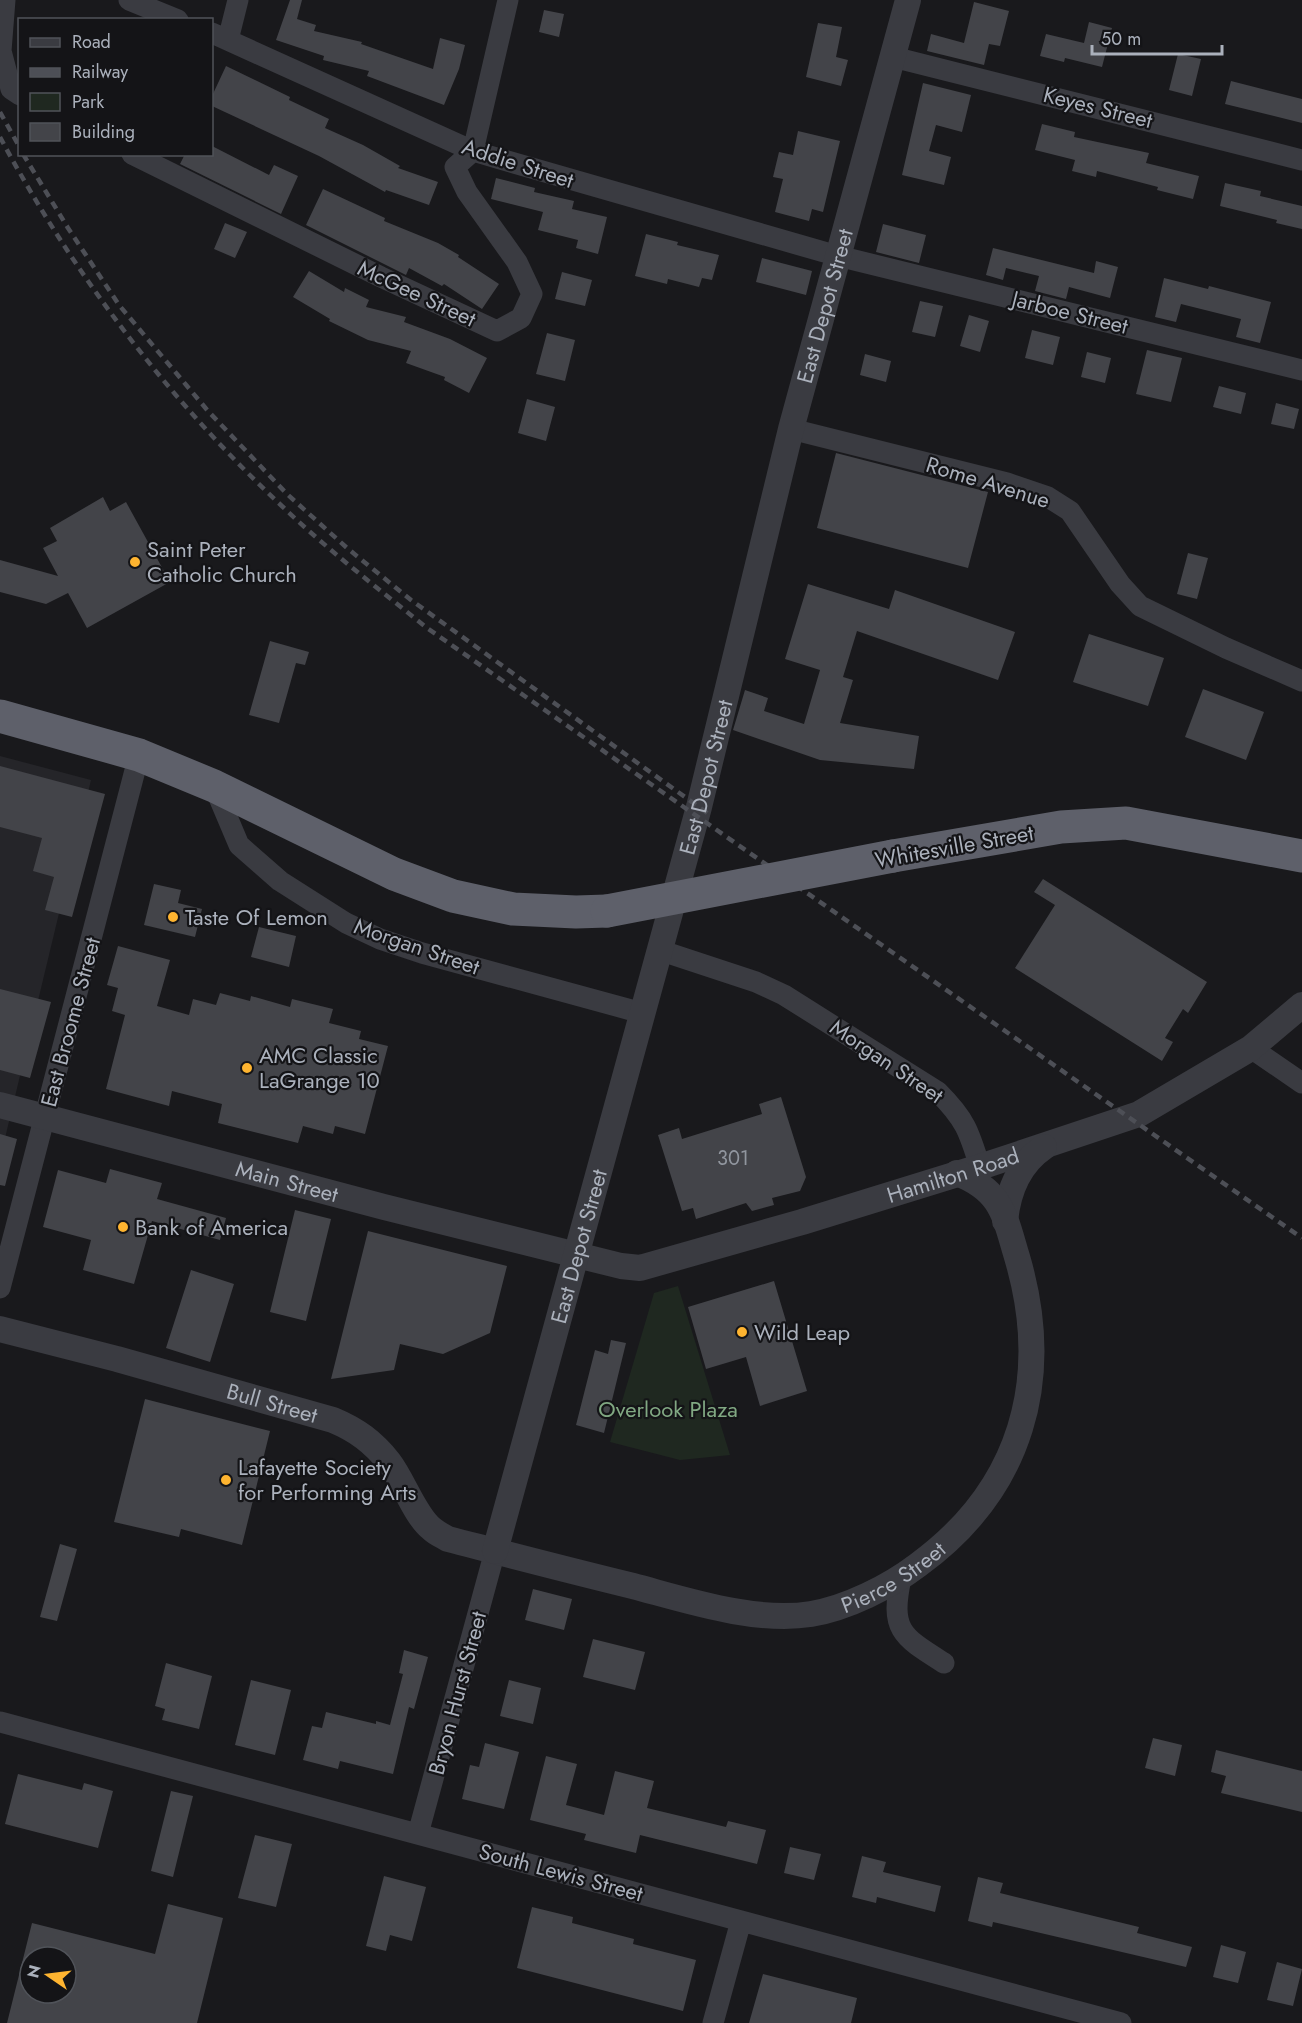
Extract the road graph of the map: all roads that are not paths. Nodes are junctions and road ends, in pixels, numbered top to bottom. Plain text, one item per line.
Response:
1 (129, 0) edge
2 (238, 0) edge
3 (508, 0) edge
4 (908, 0) edge
5 (4, 10) edge
6 (173, 18) edge
7 (220, 37) edge
8 (893, 57) junction
9 (18, 94) edge
10 (473, 151) junction
11 (136, 156) edge
12 (1302, 159) edge
13 (838, 256) junction
14 (1302, 370) edge
15 (791, 429) junction
16 (1302, 681) edge
17 (0, 716) edge
18 (139, 755) junction
19 (214, 786) junction
20 (1302, 842) edge
21 (1255, 847) junction
22 (1302, 856) edge
23 (659, 950) junction
24 (1302, 1005) edge
25 (642, 1013) junction
26 (1251, 1048) junction
27 (1302, 1083) edge
28 (0, 1105) edge
29 (46, 1118) junction
30 (1049, 1144) junction
31 (968, 1170) junction
32 (1005, 1221) junction
33 (576, 1255) junction
34 (0, 1288) edge
35 (0, 1329) edge
36 (495, 1551) junction
37 (901, 1578) junction
38 (944, 1663) dead end
39 (0, 1722) edge
40 (418, 1834) junction
41 (741, 1921) junction
42 (713, 2023) edge
43 (1121, 2023) edge

1 - 6 street
2 - 7 street
3 - 10 street
4 - 8 street, East Depot Street
5 - 9 street
7 - 10 street, Addie Street
8 - 12 street, Keyes Street
8 - 13 street, East Depot Street
10 - 11 street, McGee Street
10 - 13 street, Addie Street
13 - 14 street, Jarboe Street
13 - 15 street, East Depot Street
15 - 16 street, Rome Avenue
15 - 23 street, East Depot Street
17 - 18 highway
18 - 19 highway
18 - 29 street, East Broome Street
19 - 21 highway, Whitesville Street, bridge
19 - 25 street, Morgan Street
20 - 21 highway
21 - 22 highway, Whitesville Street
23 - 25 street, East Depot Street
23 - 31 street, Morgan Street
24 - 26 street, Hamilton Road
25 - 33 street, East Depot Street
26 - 27 street
26 - 30 street, Hamilton Road
28 - 29 street, Main Street
29 - 33 street, Main Street
29 - 34 street, East Broome Street
30 - 31 street, Hamilton Road
30 - 32 street
31 - 32 street, Pierce Street
31 - 33 street, Hamilton Road
32 - 37 street, Pierce Street
33 - 36 street, East Depot Street
35 - 36 street, Bull Street
36 - 37 street, Pierce Street
36 - 40 street, Bryon Hurst Street
37 - 38 street
39 - 40 street, South Lewis Street
40 - 41 street, South Lewis Street
41 - 42 street
41 - 43 street, South Lewis Street

